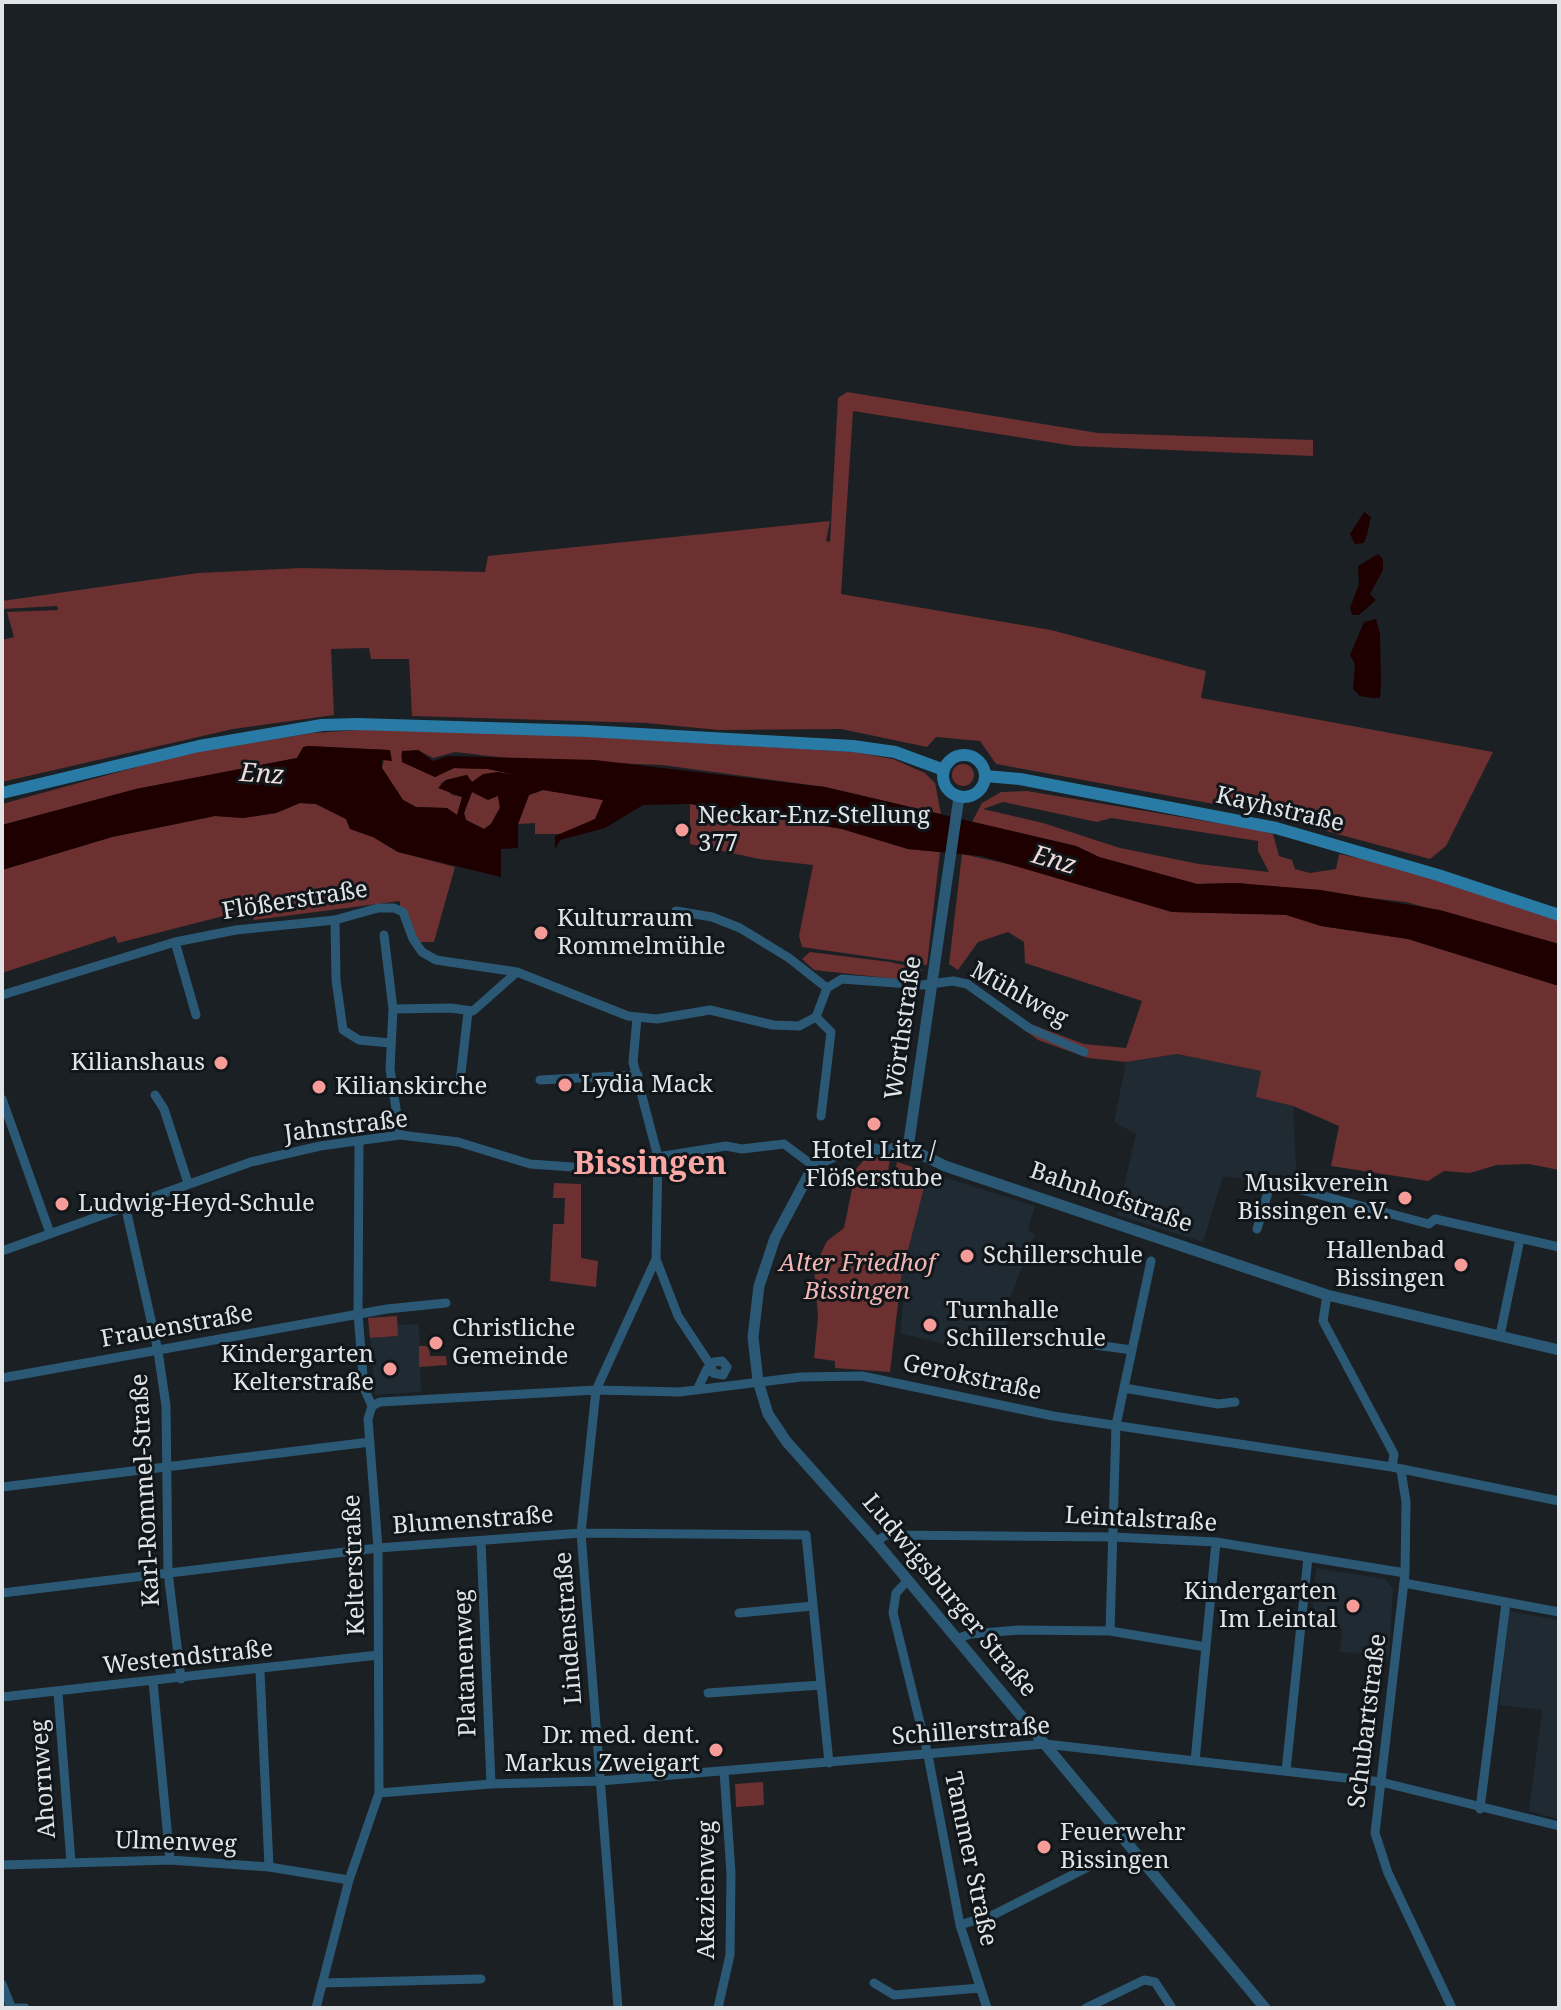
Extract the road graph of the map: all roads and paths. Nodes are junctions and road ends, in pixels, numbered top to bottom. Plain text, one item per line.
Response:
1 (944, 770) junction
2 (985, 776) junction
3 (2, 793) edge
4 (959, 801) junction
5 (676, 911) dead end
6 (1559, 915) edge
7 (335, 920) junction
8 (384, 935) dead end
9 (175, 942) junction
10 (517, 972) junction
11 (933, 985) junction
12 (827, 988) junction
13 (2, 995) edge
14 (393, 1009) junction
15 (468, 1012) junction
16 (196, 1015) dead end
17 (816, 1017) junction
18 (637, 1018) junction
19 (390, 1043) junction
20 (1084, 1052) dead end
21 (638, 1075) junction
22 (540, 1080) dead end
23 (460, 1082) dead end
24 (155, 1095) dead end
25 (2, 1099) edge
26 (821, 1116) dead end
27 (400, 1135) junction
28 (359, 1142) junction
29 (908, 1148) junction
30 (658, 1157) junction
31 (815, 1167) junction
32 (658, 1173) junction
33 (188, 1183) junction
34 (125, 1205) junction
35 (1257, 1229) dead end
36 (50, 1233) junction
37 (1520, 1239) junction
38 (1559, 1247) edge
39 (2, 1251) edge
40 (656, 1259) junction
41 (1151, 1261) dead end
42 (1327, 1295) junction
43 (446, 1303) dead end
44 (358, 1314) junction
45 (1500, 1335) junction
46 (1045, 1338) dead end
47 (1132, 1350) junction
48 (1559, 1350) edge
49 (158, 1351) junction
50 (2, 1378) edge
51 (758, 1381) junction
52 (1124, 1388) junction
53 (596, 1390) junction
54 (697, 1390) junction
55 (1235, 1402) dead end
56 (372, 1406) junction
57 (1116, 1425) junction
58 (370, 1442) junction
59 (166, 1467) junction
60 (1397, 1469) junction
61 (2, 1487) edge
62 (1559, 1501) edge
63 (581, 1533) junction
64 (1113, 1537) junction
65 (481, 1541) junction
66 (876, 1542) junction
67 (1216, 1542) junction
68 (378, 1548) junction
69 (1308, 1557) junction
70 (168, 1572) junction
71 (1404, 1578) junction
72 (907, 1581) junction
73 (2, 1593) edge
74 (1506, 1603) junction
75 (813, 1606) junction
76 (1559, 1612) edge
77 (739, 1613) dead end
78 (1110, 1631) junction
79 (957, 1639) junction
80 (1206, 1647) junction
81 (378, 1655) junction
82 (260, 1671) junction
83 (181, 1679) junction
84 (153, 1682) junction
85 (821, 1685) junction
86 (58, 1693) junction
87 (708, 1693) dead end
88 (2, 1697) edge
89 (1045, 1744) junction
90 (928, 1755) junction
91 (1195, 1761) junction
92 (829, 1763) junction
93 (724, 1771) junction
94 (1286, 1771) junction
95 (600, 1781) junction
96 (1381, 1782) junction
97 (491, 1784) junction
98 (379, 1793) junction
99 (1480, 1809) junction
100 (1559, 1826) edge
101 (170, 1860) junction
102 (71, 1862) junction
103 (1098, 1862) dead end
104 (2, 1865) edge
105 (269, 1867) junction
106 (349, 1880) junction
107 (960, 1925) junction
108 (481, 1979) dead end
109 (323, 1983) junction
110 (874, 1983) dead end
111 (2, 1984) edge
112 (980, 1988) junction
113 (10, 2008) edge
114 (25, 2008) edge
115 (316, 2008) edge
116 (618, 2008) edge
117 (718, 2008) edge
118 (987, 2008) edge
119 (1086, 2008) edge
120 (1172, 2008) edge
121 (1265, 2008) edge
122 (1452, 2008) edge

1 - 2 main road
1 - 3 main road
1 - 4 main road
2 - 4 main road
2 - 6 main road, Kayhstraße
4 - 11 street, Wörthstraße
5 - 12 street
7 - 9 street, Flößerstraße
7 - 10 street, Flößerstraße
7 - 19 street
8 - 14 street
9 - 13 street, Flößerstraße
9 - 16 street
10 - 15 street
10 - 18 street, Flößerstraße
11 - 12 street
11 - 20 street, Mühlweg
11 - 29 street, Wörthstraße
12 - 17 street
14 - 15 street
14 - 19 street
15 - 23 street
17 - 18 street, Flößerstraße
17 - 26 street
18 - 21 street
19 - 27 street
21 - 22 street
21 - 30 street
24 - 33 street
25 - 36 street
27 - 28 street, Jahnstraße
27 - 32 street, Jahnstraße
28 - 33 street, Jahnstraße
28 - 44 street, Kelterstraße
29 - 31 street, Bahnhofstraße
29 - 42 street, Bahnhofstraße
30 - 31 street
30 - 32 street
31 - 51 street, Ludwigsburger Straße
32 - 40 street
33 - 34 street, Jahnstraße
34 - 36 street, Jahnstraße
34 - 49 street, Karl-Rommel-Straße
35 - 37 street
36 - 39 street, Jahnstraße
37 - 38 street
37 - 45 street
40 - 53 street, Lindenstraße
40 - 54 street
41 - 47 street
42 - 45 street, Bahnhofstraße
42 - 60 street, Schubartstraße
43 - 44 street, Frauenstraße
44 - 49 street, Frauenstraße
44 - 56 street, Kelterstraße
45 - 48 street, Bahnhofstraße
46 - 47 street
47 - 52 street
49 - 50 street, Frauenstraße
49 - 59 street, Karl-Rommel-Straße
51 - 54 street, Gerokstraße
51 - 57 street, Gerokstraße
51 - 66 street, Ludwigsburger Straße
52 - 55 street
52 - 57 street
53 - 54 street, Gerokstraße
53 - 56 street, Gerokstraße
53 - 63 street, Lindenstraße
56 - 58 street, Kelterstraße
57 - 60 street, Gerokstraße
57 - 64 street
58 - 59 street
58 - 68 street, Kelterstraße
59 - 61 street
59 - 70 street, Karl-Rommel-Straße
60 - 62 street, Gerokstraße
60 - 71 street, Schubartstraße
63 - 65 street, Blumenstraße
63 - 75 street, Blumenstraße
63 - 95 street, Lindenstraße
64 - 66 street, Leintalstraße
64 - 67 street, Leintalstraße
64 - 78 street
65 - 68 street, Blumenstraße
65 - 97 street, Platanenweg
66 - 72 street, Ludwigsburger Straße
67 - 69 street, Leintalstraße
67 - 80 street
68 - 70 street, Blumenstraße
68 - 81 street, Kelterstraße
69 - 71 street, Leintalstraße
69 - 94 street
70 - 73 street, Blumenstraße
70 - 83 street, Karl-Rommel-Straße
71 - 74 street, Leintalstraße
71 - 96 street, Schubartstraße
72 - 79 street, Ludwigsburger Straße
72 - 90 street, Tammer Straße
74 - 76 street, Leintalstraße
74 - 99 street
75 - 77 street
75 - 85 street
78 - 79 street
78 - 80 street
79 - 89 street, Ludwigsburger Straße
80 - 91 street
81 - 82 street, Westendstraße
81 - 98 street, Kelterstraße
82 - 83 street, Westendstraße
82 - 105 street
83 - 84 street, Westendstraße
84 - 86 street, Westendstraße
84 - 101 street
85 - 87 street
85 - 92 street
86 - 88 street, Westendstraße
86 - 102 street, Ahornweg
89 - 90 street, Schillerstraße
89 - 91 street, Schillerstraße
89 - 121 street, Ludwigsburger Straße
90 - 92 street, Schillerstraße
90 - 107 street, Tammer Straße
91 - 94 street, Schillerstraße
92 - 93 street, Schillerstraße
93 - 95 street, Schillerstraße
93 - 117 street, Akazienweg
94 - 96 street, Schillerstraße
95 - 97 street, Schillerstraße
95 - 116 street, Lindenstraße
96 - 99 street, Schillerstraße
96 - 122 street, Schubartstraße
97 - 98 street, Schillerstraße
98 - 106 street, Kelterstraße
99 - 100 street, Schillerstraße
101 - 102 street, Ulmenweg
101 - 105 street, Ulmenweg
102 - 104 street, Ulmenweg
103 - 107 street
105 - 106 street, Ulmenweg
106 - 109 street, Kelterstraße
107 - 112 street, Tammer Straße
108 - 109 street
109 - 115 street, Kelterstraße
110 - 112 street
111 - 113 street
112 - 118 street, Tammer Straße
113 - 114 street
119 - 120 street

